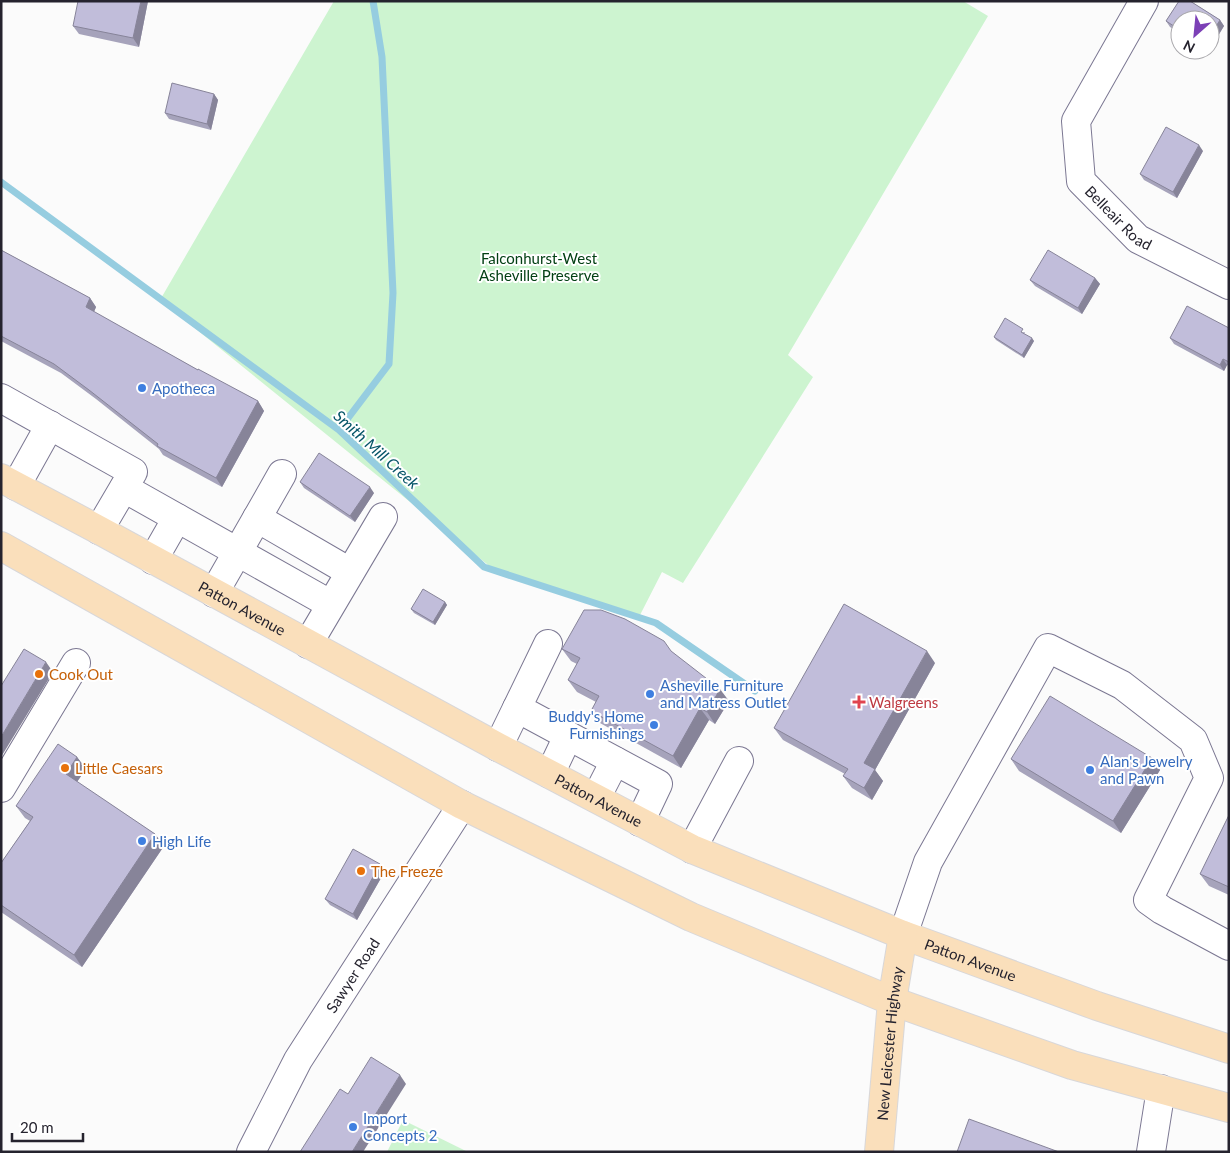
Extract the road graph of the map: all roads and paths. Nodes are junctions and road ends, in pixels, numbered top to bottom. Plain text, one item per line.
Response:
1 (1144, 1) edge
2 (1229, 285) edge
3 (1, 398) edge
4 (50, 425) junction
5 (282, 474) dead end
6 (8, 482) edge
7 (124, 488) junction
8 (383, 517) dead end
9 (177, 518) junction
10 (257, 518) junction
11 (99, 530) junction
12 (1, 546) edge
13 (238, 552) junction
14 (153, 560) junction
15 (350, 572) junction
16 (214, 593) junction
17 (330, 604) junction
18 (308, 644) junction
19 (548, 644) dead end
20 (76, 662) dead end
21 (517, 708) junction
22 (568, 736) junction
23 (498, 747) junction
24 (615, 761) junction
25 (739, 761) dead end
26 (550, 774) junction
27 (1, 788) edge
28 (596, 798) junction
29 (462, 804) junction
30 (640, 822) junction
31 (692, 849) junction
32 (903, 935) junction
33 (1229, 946) edge
34 (892, 1002) junction
35 (1229, 1049) edge
36 (1161, 1089) junction
37 (1229, 1108) edge
38 (251, 1152) edge
39 (879, 1152) edge
40 (1151, 1152) edge

1 - 2 street, Belleair Road
3 - 4 street
4 - 6 street
4 - 7 street
5 - 10 street
6 - 11 main road, Patton Avenue
7 - 9 street
7 - 11 street
8 - 15 street
9 - 13 street
9 - 14 street
10 - 13 street
10 - 15 street
11 - 14 main road, Patton Avenue
12 - 29 main road
13 - 16 street
13 - 17 street
14 - 16 main road, Patton Avenue
15 - 17 street
16 - 18 main road, Patton Avenue
17 - 18 street
18 - 23 main road, Patton Avenue
19 - 21 street
20 - 27 street
21 - 22 street
21 - 23 street
22 - 24 street
22 - 26 street
23 - 26 main road, Patton Avenue
24 - 28 street
24 - 30 street
25 - 31 street
26 - 28 main road, Patton Avenue
28 - 30 main road, Patton Avenue
29 - 34 main road
29 - 38 street, Sawyer Road
30 - 31 main road, Patton Avenue
31 - 32 main road, Patton Avenue
32 - 33 street
32 - 34 main road, New Leicester Highway
32 - 35 main road, Patton Avenue
34 - 36 main road
34 - 39 main road, New Leicester Highway
36 - 37 main road
36 - 40 street

